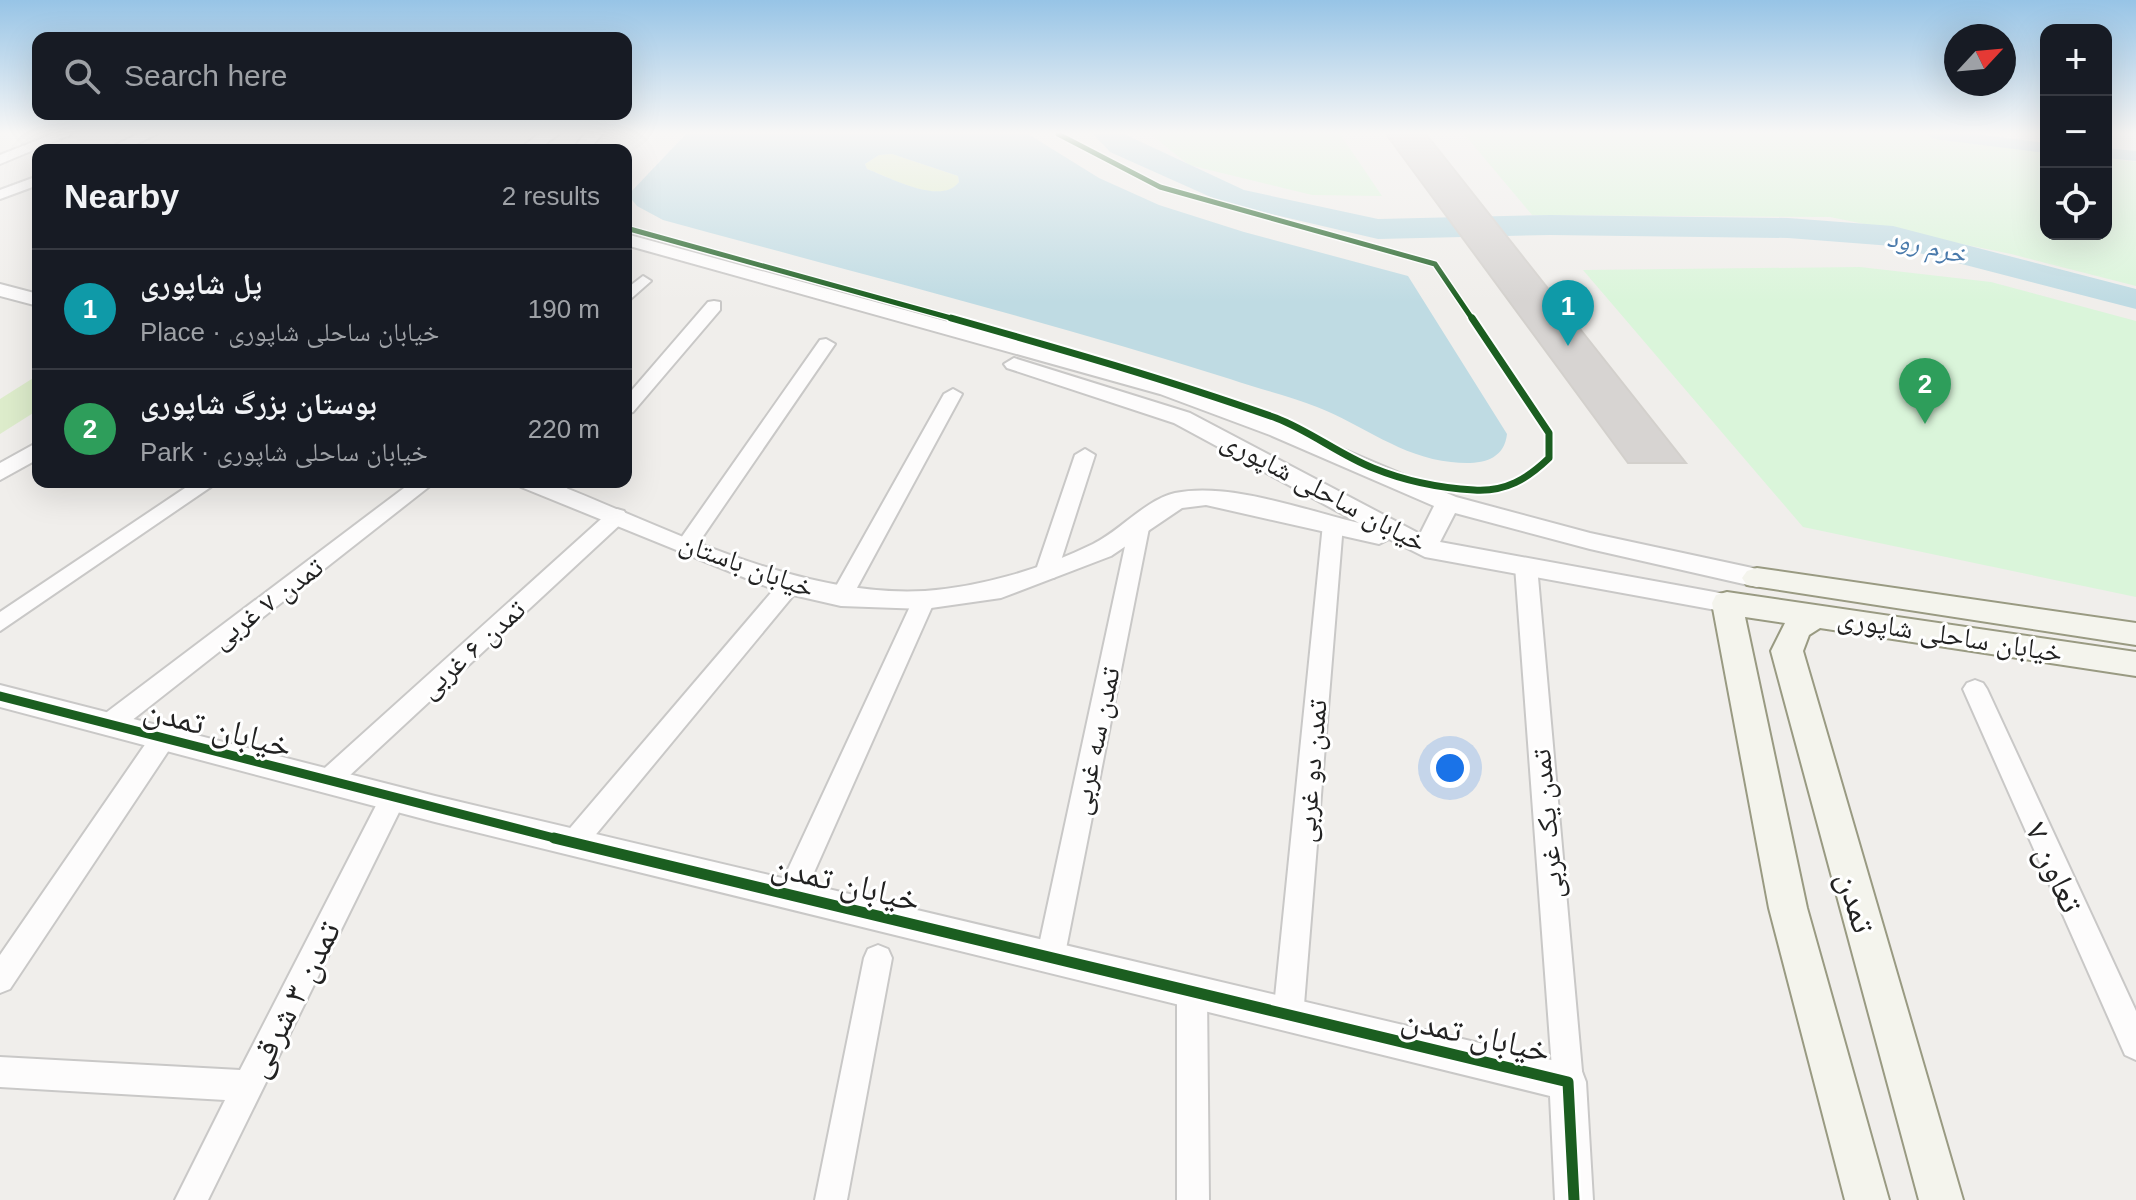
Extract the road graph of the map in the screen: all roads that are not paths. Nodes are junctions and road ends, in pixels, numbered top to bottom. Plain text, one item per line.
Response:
1 (632, 249) edge
2 (643, 281) dead end
3 (0, 290) edge
4 (632, 292) edge
5 (32, 298) edge
6 (714, 306) dead end
7 (826, 344) dead end
8 (977, 344) junction
9 (953, 394) dead end
10 (632, 401) edge
11 (32, 453) edge
12 (1085, 455) dead end
13 (0, 473) edge
14 (199, 488) edge
15 (417, 488) edge
16 (562, 488) edge
17 (1448, 503) junction
18 (617, 516) junction
19 (1140, 523) junction
20 (1333, 524) junction
21 (688, 543) junction
22 (1425, 548) junction
23 (1526, 566) junction
24 (1046, 573) junction
25 (1757, 578) joint
26 (789, 586) junction
27 (841, 597) junction
28 (924, 600) junction
29 (1727, 603) junction
30 (1818, 615) junction
31 (0, 623) edge
32 (2136, 634) edge
33 (2136, 664) edge
34 (1975, 689) dead end
35 (0, 696) edge
36 (108, 725) junction
37 (162, 740) junction
38 (326, 782) junction
39 (393, 798) junction
40 (574, 842) junction
41 (790, 895) junction
42 (878, 958) dead end
43 (1050, 959) junction
44 (0, 979) edge
45 (1192, 993) junction
46 (1288, 1017) junction
47 (2136, 1045) edge
48 (0, 1072) edge
49 (1568, 1082) junction
50 (248, 1086) junction
51 (191, 1200) edge
52 (831, 1200) edge
53 (1193, 1200) edge
54 (1574, 1200) edge
55 (1867, 1200) edge
56 (1941, 1200) edge

1 - 8 street, خیابان ساحلی شاپوری
2 - 4 street
3 - 5 street
6 - 10 street
7 - 21 street
8 - 17 street, خیابان ساحلی شاپوری
8 - 22 street, خیابان ساحلی شاپوری
9 - 27 street
11 - 13 street
12 - 24 street
14 - 31 street
15 - 36 street, تمدن ۷ غربی
16 - 18 street, خیابان باستان
17 - 22 street
17 - 25 street, خیابان ساحلی شاپوری
18 - 21 street, خیابان باستان
18 - 38 street, تمدن ۶ غربی
19 - 20 street, خیابان باستان
19 - 24 street, خیابان باستان
19 - 43 street, تمدن سه غربی
20 - 22 street, خیابان باستان
20 - 46 street, تمدن دو غربی
21 - 26 street, خیابان باستان
22 - 23 street, خیابان ساحلی شاپوری
23 - 29 street, خیابان ساحلی شاپوری
23 - 49 street, تمدن یک غربی
24 - 28 street, خیابان باستان
25 - 32 main road, خیابان ساحلی شاپوری
26 - 27 street, خیابان باستان
26 - 40 street
27 - 28 street, خیابان باستان
28 - 41 street
29 - 30 main road, خیابان ساحلی شاپوری
29 - 55 main road
30 - 33 main road, خیابان ساحلی شاپوری
30 - 56 main road, تمدن
34 - 47 street, تعاون ۷
35 - 36 street, خیابان تمدن
36 - 37 street, خیابان تمدن
37 - 38 street, خیابان تمدن
37 - 44 street
38 - 39 street, خیابان تمدن
39 - 40 street, خیابان تمدن
39 - 50 street, تمدن ۳ شرقی
40 - 41 street, خیابان تمدن
41 - 43 street, خیابان تمدن
42 - 52 street
43 - 45 street, خیابان تمدن
45 - 46 street, خیابان تمدن
45 - 53 street
46 - 49 street, خیابان تمدن
48 - 50 street
49 - 54 street, خیابان تمدن
50 - 51 street, تمدن ۳ شرقی

